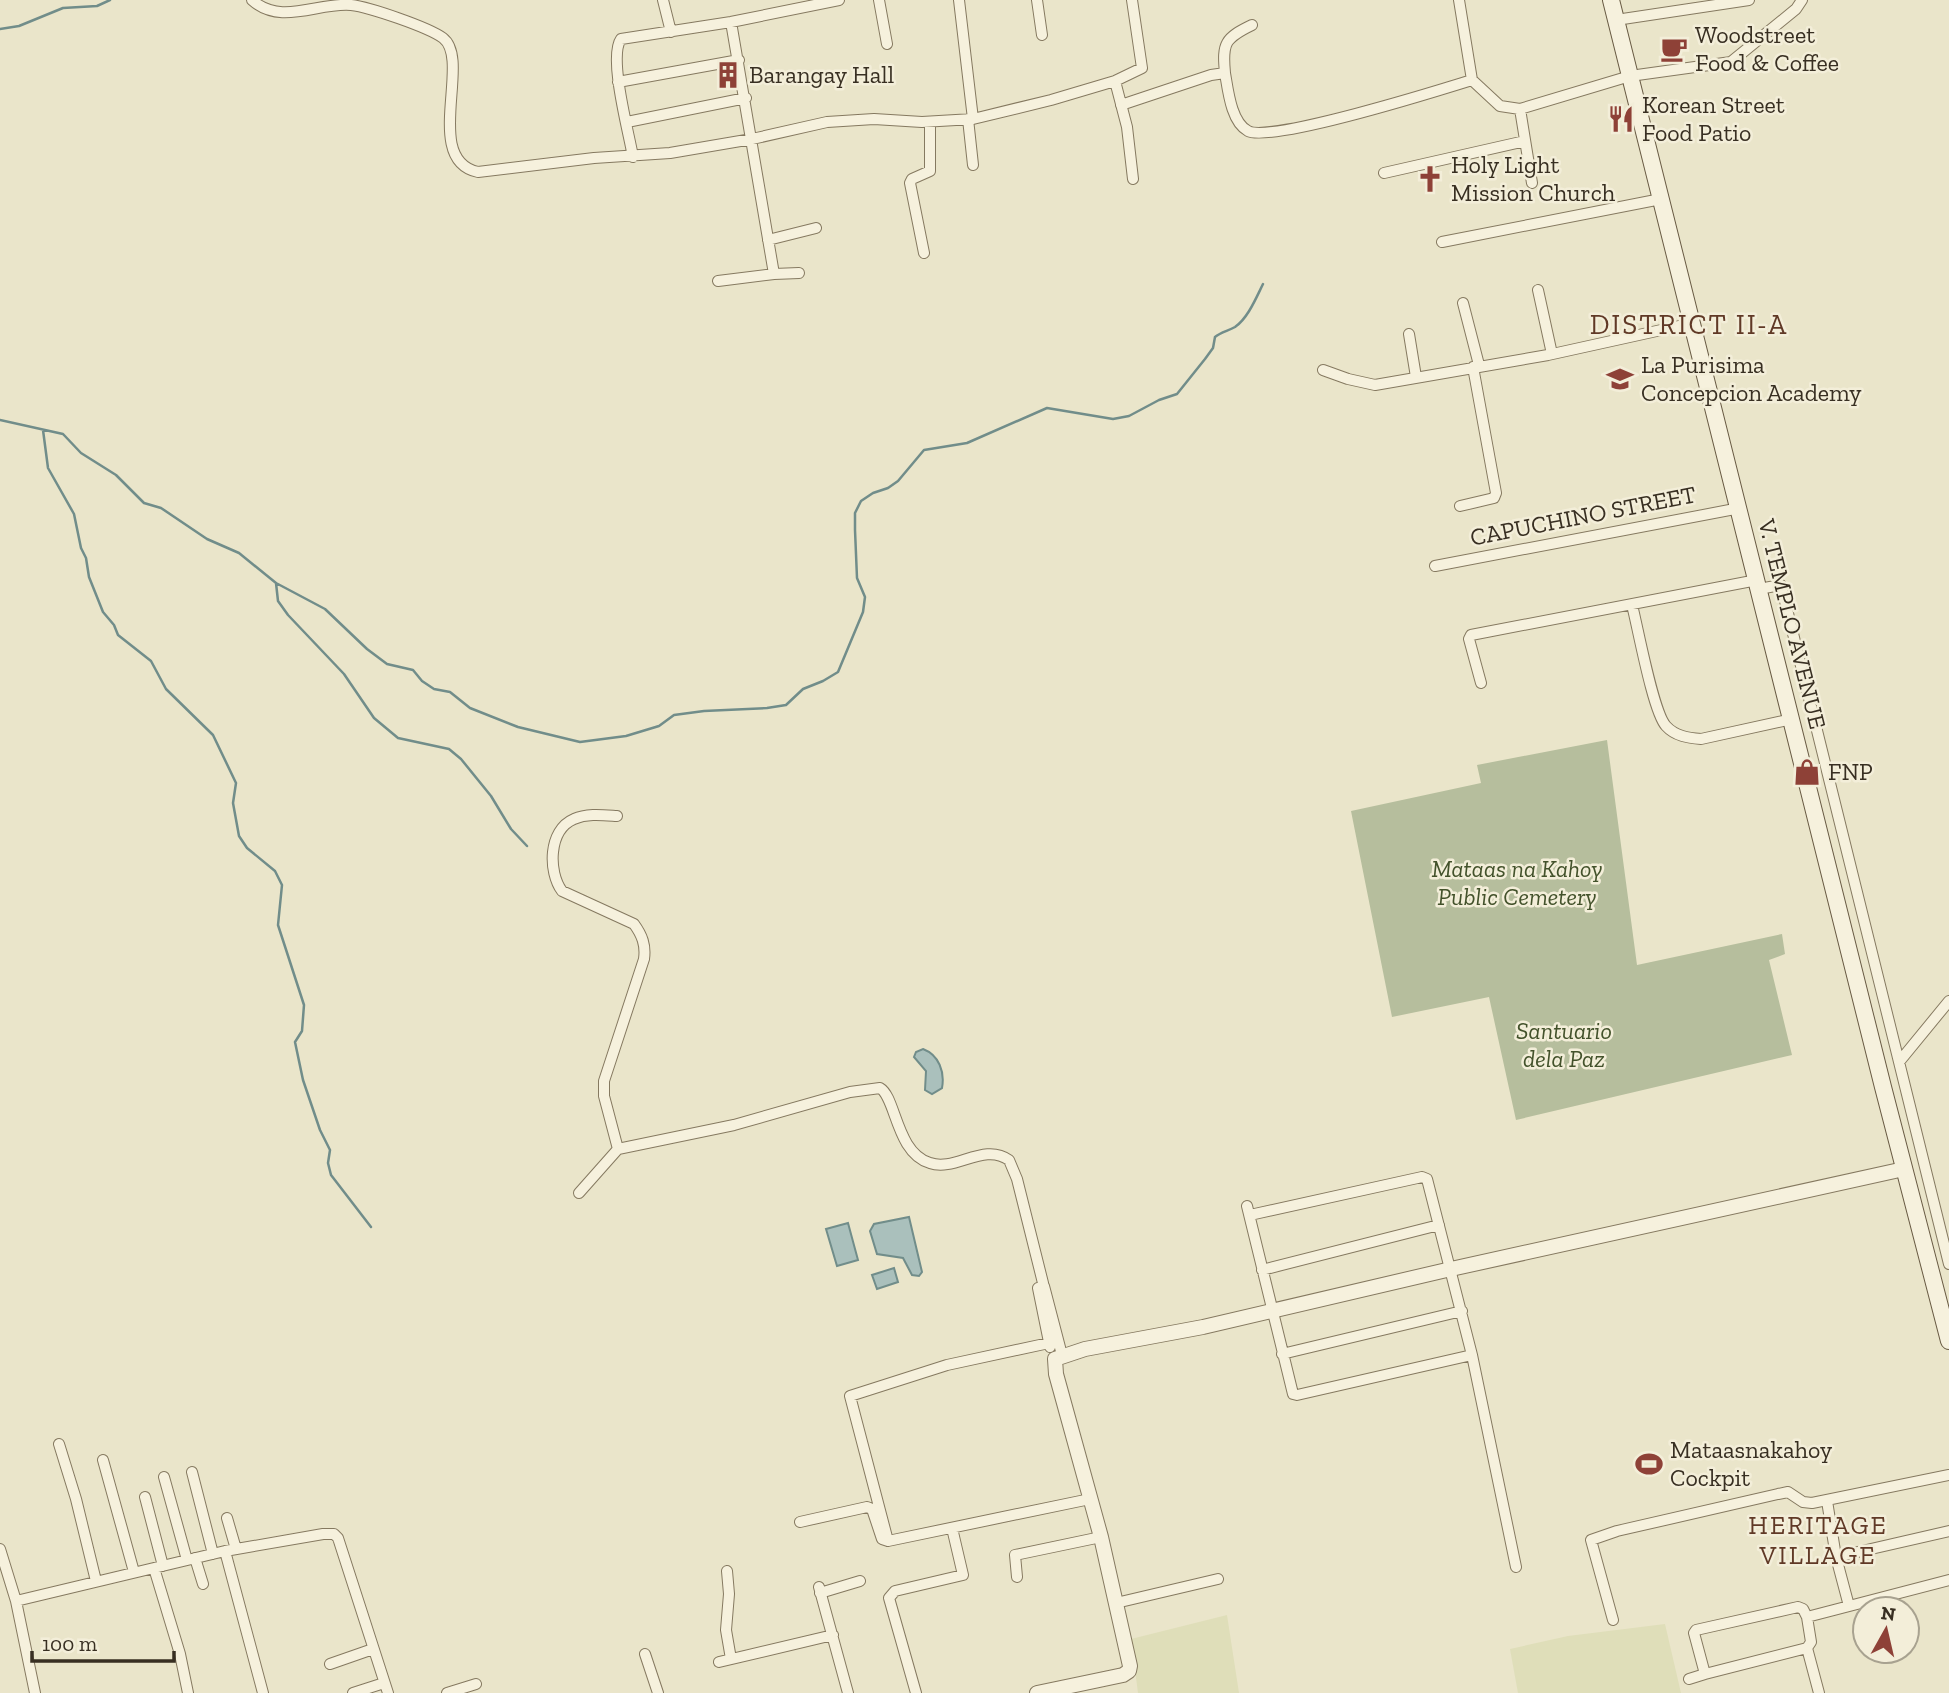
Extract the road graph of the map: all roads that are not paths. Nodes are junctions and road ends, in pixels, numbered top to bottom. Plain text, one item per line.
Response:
1 (253, 0) edge
2 (663, 0) edge
3 (839, 0) edge
4 (879, 0) edge
5 (959, 0) edge
6 (1037, 0) edge
7 (1132, 0) edge
8 (1459, 0) edge
9 (1611, 0) edge
10 (1749, 0) edge
11 (1802, 0) edge
12 (1616, 20) junction
13 (731, 22) junction
14 (1252, 25) dead end
15 (671, 32) junction
16 (1042, 35) dead end
17 (887, 44) dead end
18 (740, 60) junction
19 (1225, 73) junction
20 (1630, 76) junction
21 (1472, 80) junction
22 (1115, 81) junction
23 (618, 82) junction
24 (746, 99) junction
25 (1121, 105) junction
26 (1520, 109) junction
27 (970, 119) junction
28 (627, 122) junction
29 (930, 122) junction
30 (751, 139) junction
31 (1525, 141) junction
32 (633, 157) junction
33 (973, 165) dead end
34 (1384, 173) dead end
35 (1133, 179) dead end
36 (1532, 183) dead end
37 (1661, 199) junction
38 (816, 228) dead end
39 (768, 240) junction
40 (1442, 242) dead end
41 (925, 253) dead end
42 (799, 273) dead end
43 (774, 274) junction
44 (718, 281) dead end
45 (1538, 290) dead end
46 (1463, 303) dead end
47 (1693, 323) junction
48 (1409, 334) dead end
49 (1552, 354) junction
50 (1476, 366) junction
51 (1323, 370) dead end
52 (1416, 377) junction
53 (1460, 506) dead end
54 (1740, 508) junction
55 (1435, 566) dead end
56 (1758, 585) junction
57 (1632, 604) junction
58 (1481, 683) dead end
59 (1792, 719) junction
60 (617, 816) dead end
61 (1949, 1001) edge
62 (1899, 1062) junction
63 (618, 1149) junction
64 (1904, 1169) junction
65 (579, 1193) dead end
66 (1439, 1225) junction
67 (1949, 1264) edge
68 (1451, 1269) junction
69 (1262, 1270) junction
70 (1041, 1285) junction
71 (1273, 1311) junction
72 (1462, 1311) junction
73 (1949, 1340) edge
74 (1049, 1343) junction
75 (1282, 1354) junction
76 (1472, 1355) junction
77 (1059, 1357) junction
78 (59, 1444) dead end
79 (103, 1460) dead end
80 (192, 1472) dead end
81 (1949, 1475) edge
82 (164, 1477) dead end
83 (145, 1497) dead end
84 (1090, 1499) junction
85 (1826, 1501) junction
86 (227, 1518) dead end
87 (800, 1522) dead end
88 (952, 1528) junction
89 (1949, 1531) edge
90 (1101, 1536) junction
91 (888, 1541) junction
92 (0, 1549) edge
93 (231, 1550) junction
94 (213, 1554) junction
95 (1836, 1557) junction
96 (191, 1559) junction
97 (159, 1567) junction
98 (1516, 1567) dead end
99 (727, 1571) dead end
100 (134, 1572) junction
101 (1017, 1577) dead end
102 (1218, 1578) dead end
103 (1949, 1580) edge
104 (96, 1581) junction
105 (860, 1581) dead end
106 (203, 1584) dead end
107 (16, 1601) junction
108 (1116, 1603) junction
109 (1849, 1606) junction
110 (1807, 1618) junction
111 (1613, 1620) dead end
112 (833, 1635) junction
113 (1807, 1648) junction
114 (373, 1649) junction
115 (645, 1654) dead end
116 (731, 1659) junction
117 (719, 1662) dead end
118 (330, 1664) dead end
119 (1705, 1674) junction
120 (1689, 1679) dead end
121 (476, 1684) dead end
122 (386, 1688) edge
123 (35, 1693) edge
124 (188, 1693) edge
125 (263, 1693) edge
126 (353, 1693) edge
127 (447, 1693) edge
128 (658, 1693) edge
129 (848, 1693) edge
130 (916, 1693) edge
131 (1037, 1693) edge
132 (1819, 1693) edge

1 - 32 street
2 - 15 street
3 - 13 street
4 - 17 street
5 - 27 street
6 - 16 street
7 - 22 street
8 - 21 street
9 - 12 main road, V. TEMPLO AVENUE
10 - 12 street
11 - 20 street
12 - 20 main road, V. TEMPLO AVENUE
13 - 15 street
13 - 18 street
14 - 19 street
15 - 23 street
18 - 23 street
18 - 24 street
19 - 21 street
19 - 25 street
20 - 26 street
20 - 37 main road, V. TEMPLO AVENUE
21 - 26 street
22 - 25 street
22 - 27 street
23 - 28 street
24 - 28 street
24 - 30 street
25 - 35 street
26 - 31 street
27 - 29 street
27 - 33 street
28 - 32 street
29 - 30 street
29 - 41 street
30 - 32 street
30 - 39 street
31 - 34 street
31 - 36 street
37 - 40 street
37 - 47 main road, V. TEMPLO AVENUE
38 - 39 street
39 - 43 street
42 - 43 street
43 - 44 street
45 - 49 street
46 - 50 street
47 - 49 street
47 - 54 main road, V. TEMPLO AVENUE
48 - 52 street
49 - 50 street
50 - 52 street
50 - 53 street
51 - 52 street
54 - 55 street, CAPUCHINO STREET
54 - 56 main road, V. TEMPLO AVENUE
56 - 57 street
56 - 59 main road, V. TEMPLO AVENUE
56 - 62 street
57 - 58 street
57 - 59 street
59 - 64 main road, V. TEMPLO AVENUE
60 - 63 street
61 - 62 street
62 - 67 street
63 - 65 street
63 - 70 street
64 - 68 street
64 - 73 main road, V. TEMPLO AVENUE
66 - 68 street
66 - 69 street
66 - 69 street
68 - 71 street
68 - 72 street
69 - 71 street
70 - 74 street
70 - 77 street
71 - 75 street
71 - 77 street
72 - 75 street
72 - 76 street
74 - 77 street
74 - 91 street
75 - 76 street
76 - 98 street
77 - 84 street
78 - 104 street
79 - 100 street
80 - 94 street
81 - 85 street
82 - 96 street
83 - 97 street
84 - 88 street
84 - 90 street
85 - 95 street
85 - 111 street
86 - 93 street
87 - 91 street
88 - 91 street
88 - 130 street
89 - 95 street
90 - 101 street
90 - 108 street
92 - 107 street
93 - 94 street
93 - 114 street
93 - 125 street
94 - 96 street
95 - 109 street
96 - 97 street
96 - 106 street
97 - 100 street
97 - 124 street
99 - 116 street
100 - 104 street
102 - 108 street
103 - 109 street
104 - 107 street
105 - 112 street
107 - 123 street
108 - 131 street
109 - 110 street
110 - 113 street
110 - 119 street
112 - 116 street
112 - 129 street
113 - 119 street
113 - 132 street
114 - 118 street
114 - 122 street
115 - 128 street
116 - 117 street
119 - 120 street
121 - 127 street
122 - 126 street

